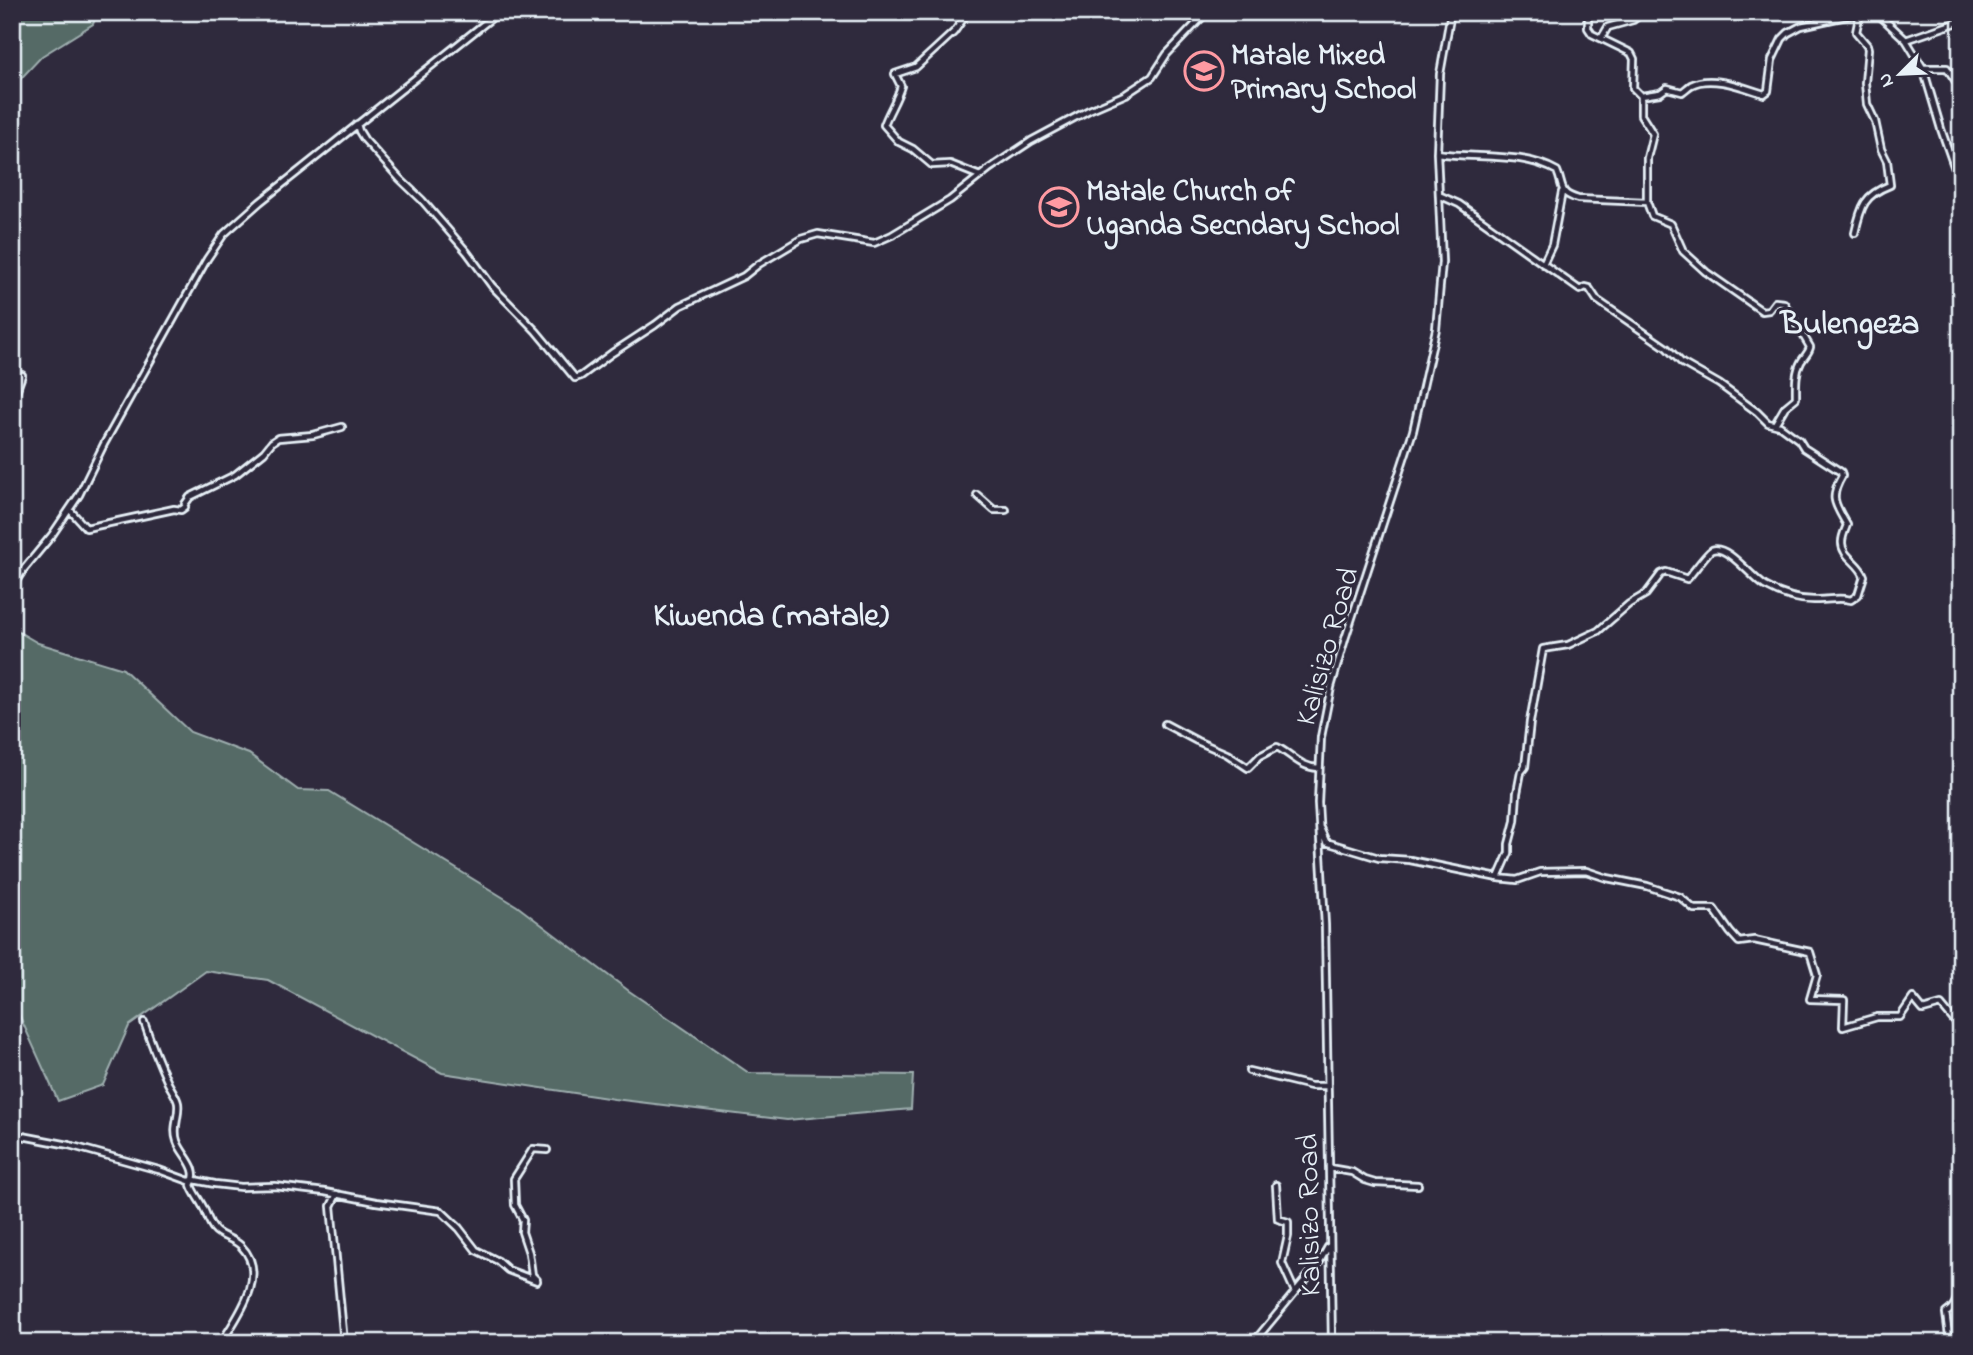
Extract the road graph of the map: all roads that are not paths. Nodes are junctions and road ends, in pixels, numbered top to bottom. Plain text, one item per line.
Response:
1 (499, 12) edge
2 (968, 12) edge
3 (1207, 12) edge
4 (1451, 12) edge
5 (1588, 12) edge
6 (1643, 12) edge
7 (1876, 12) edge
8 (1860, 13) edge
9 (1961, 21) edge
10 (1602, 37) junction
11 (1906, 40) junction
12 (1923, 68) junction
13 (1961, 89) edge
14 (1641, 96) junction
15 (357, 124) junction
16 (1437, 153) junction
17 (981, 176) junction
18 (1961, 186) edge
19 (1562, 192) junction
20 (1441, 195) junction
21 (1647, 202) junction
22 (1855, 233) dead end
23 (1543, 264) junction
24 (22, 375) dead end
25 (12, 403) edge
26 (1775, 424) junction
27 (342, 427) dead end
28 (977, 495) dead end
29 (70, 510) junction
30 (1006, 510) dead end
31 (12, 587) edge
32 (1165, 724) dead end
33 (1319, 768) junction
34 (1319, 826) junction
35 (1498, 878) junction
36 (144, 1022) dead end
37 (1961, 1029) edge
38 (1249, 1070) dead end
39 (1327, 1086) junction
40 (12, 1134) edge
41 (547, 1150) dead end
42 (1329, 1168) junction
43 (194, 1180) junction
44 (1276, 1185) dead end
45 (1418, 1185) dead end
46 (337, 1194) junction
47 (1330, 1244) junction
48 (1330, 1262) junction
49 (1319, 1264) junction
50 (1961, 1279) edge
51 (1295, 1292) junction
52 (223, 1343) edge
53 (344, 1343) edge
54 (1254, 1343) edge
55 (1332, 1343) edge
56 (1950, 1343) edge

1 - 15 street
2 - 17 street
3 - 17 street
4 - 16 street, Kalisizo Road
5 - 10 street
6 - 10 street
7 - 11 street
8 - 14 street
8 - 22 street
9 - 11 street
10 - 14 street
11 - 12 street
12 - 13 street
12 - 18 street
14 - 21 street
15 - 17 street
15 - 29 street
16 - 19 street
16 - 20 street, Kalisizo Road
19 - 21 street
19 - 23 street
20 - 23 street
20 - 33 street, Kalisizo Road
21 - 26 street
23 - 26 street
24 - 25 street
26 - 35 street
27 - 29 street
28 - 30 street
29 - 31 street
32 - 33 street
33 - 34 street, Kalisizo Road
34 - 35 street
34 - 39 street, Kalisizo Road
35 - 37 street
36 - 43 street
38 - 39 street
39 - 42 street, Kalisizo Road
40 - 43 street
41 - 46 street
42 - 45 street
42 - 47 street, Kalisizo Road
43 - 46 street
43 - 52 street
44 - 51 street
46 - 53 street
47 - 48 street, Kalisizo Road
47 - 49 street
48 - 49 street
48 - 55 street, Kalisizo Road
49 - 51 street
50 - 56 street
51 - 54 street

